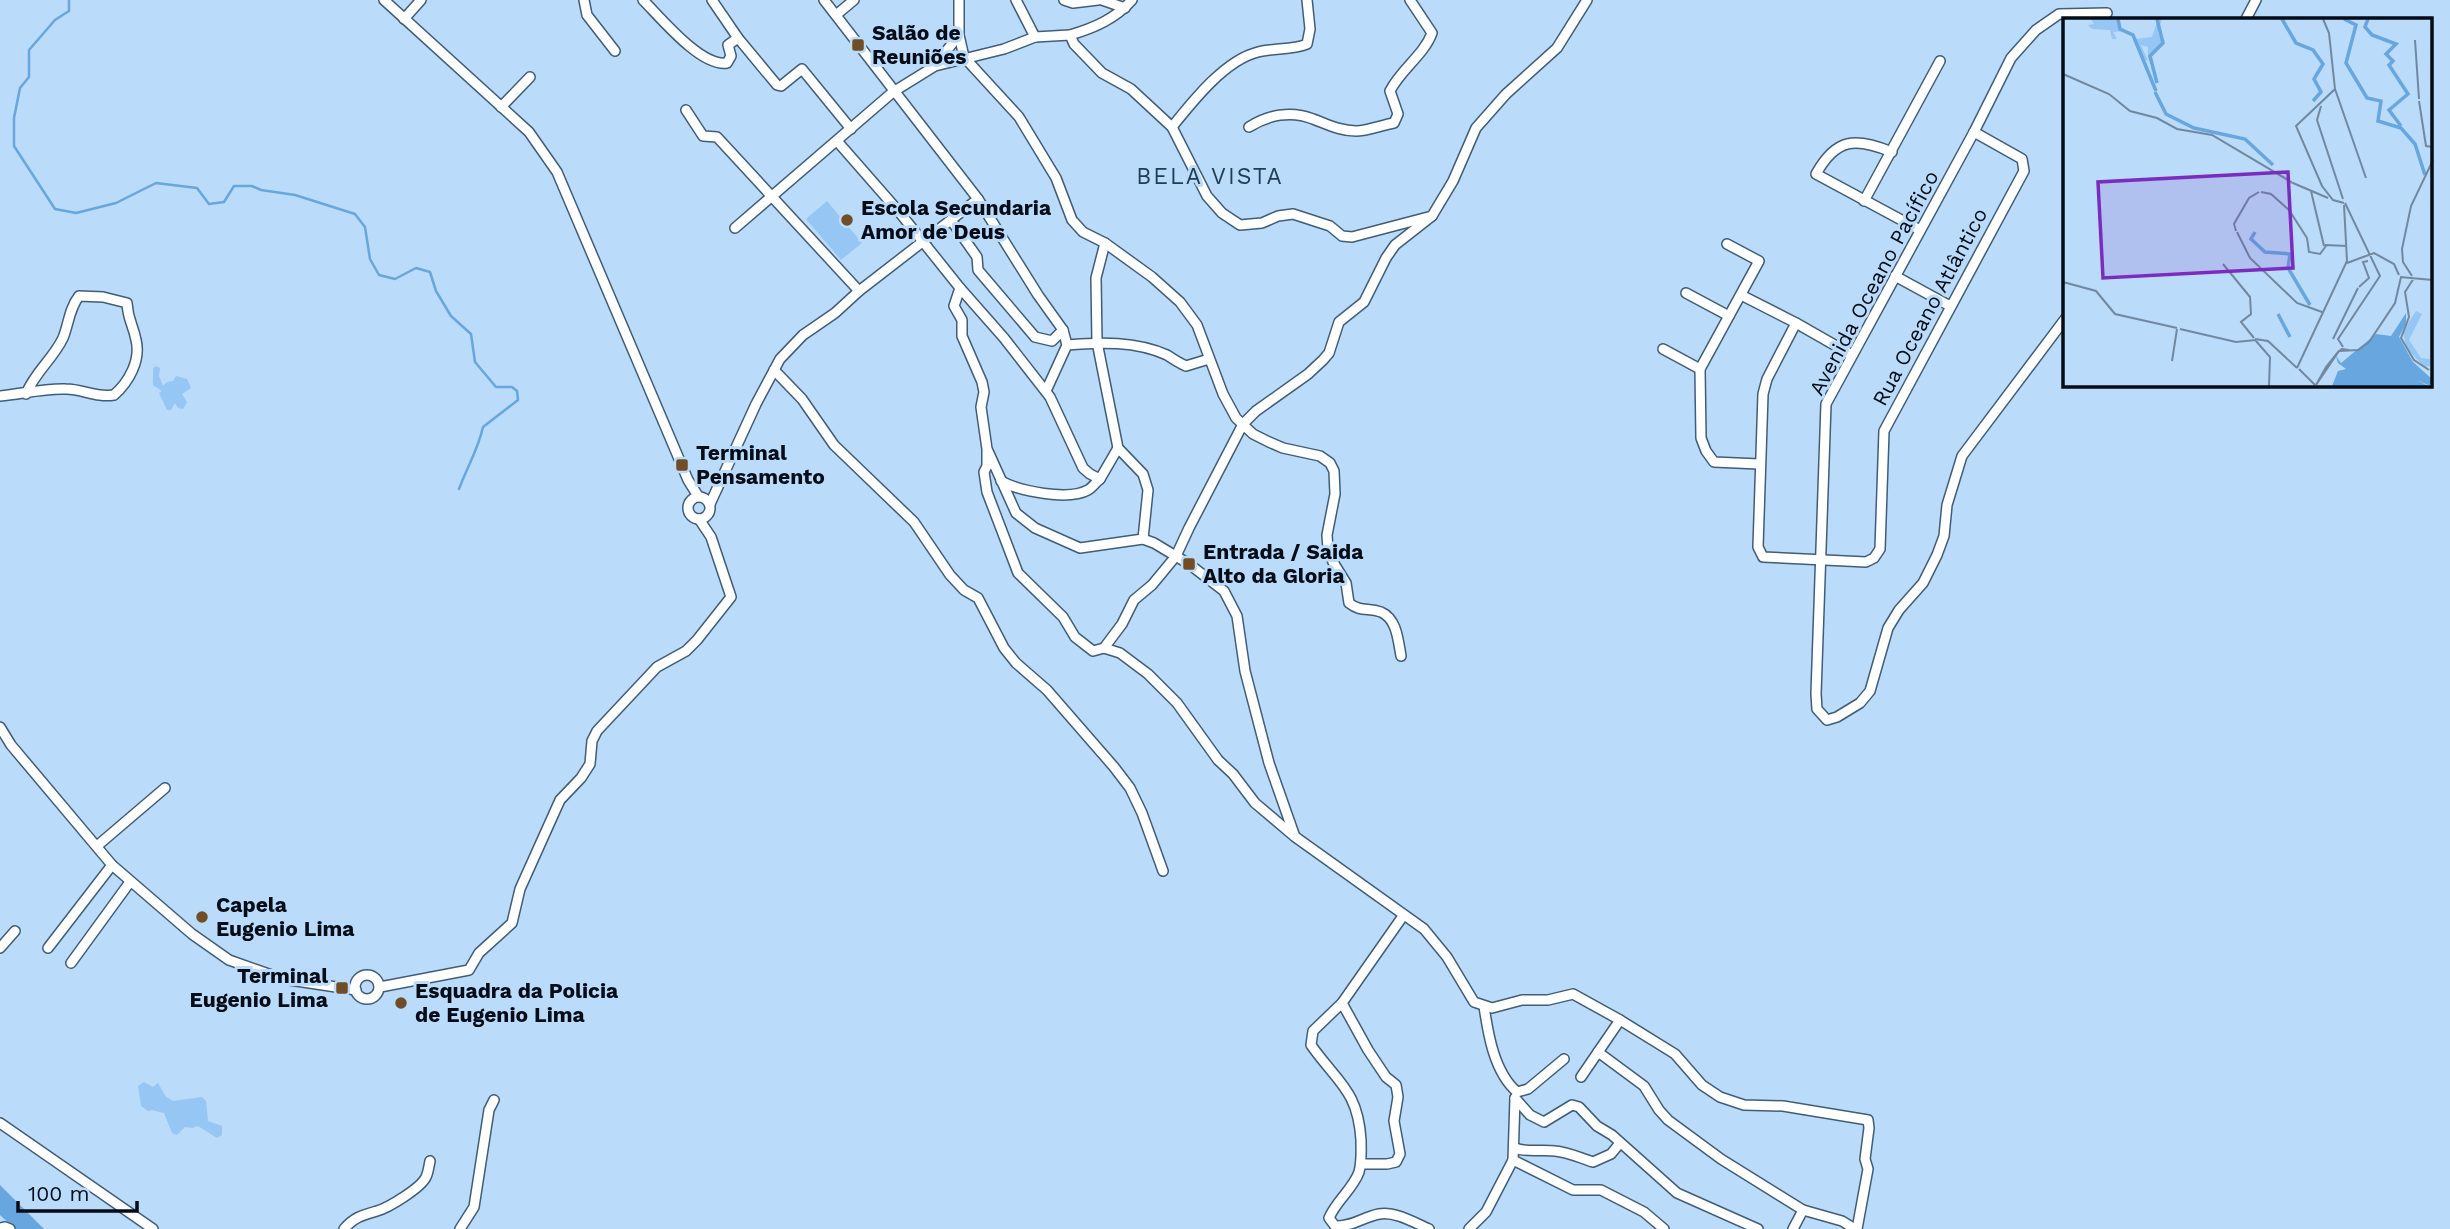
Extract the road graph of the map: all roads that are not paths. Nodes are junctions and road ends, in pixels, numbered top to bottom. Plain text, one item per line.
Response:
1 (384, 0) edge
2 (421, 0) edge
3 (584, 0) edge
4 (643, 0) edge
5 (712, 0) edge
6 (824, 0) edge
7 (854, 0) edge
8 (959, 0) edge
9 (1016, 0) edge
10 (1064, 0) edge
11 (1100, 0) edge
12 (1307, 0) edge
13 (1410, 0) edge
14 (1587, 0) edge
15 (2256, 0) edge
16 (1129, 4) edge
17 (2107, 13) dead end
18 (836, 15) junction
19 (2247, 18) edge
20 (404, 19) junction
21 (1070, 35) junction
22 (959, 36) junction
23 (1035, 37) junction
24 (738, 38) junction
25 (615, 51) dead end
26 (964, 57) junction
27 (1940, 61) dead end
28 (935, 66) junction
29 (530, 76) dead end
30 (893, 92) junction
31 (501, 107) junction
32 (686, 110) dead end
33 (1172, 127) junction
34 (1249, 127) dead end
35 (850, 129) junction
36 (1974, 132) junction
37 (837, 141) junction
38 (1892, 152) junction
39 (772, 197) junction
40 (978, 199) junction
41 (1864, 201) junction
42 (1432, 216) junction
43 (951, 220) junction
44 (735, 228) dead end
45 (1920, 230) junction
46 (922, 241) junction
47 (1105, 243) junction
48 (1727, 244) dead end
49 (1895, 276) junction
50 (960, 288) junction
51 (859, 291) junction
52 (1686, 293) dead end
53 (1741, 295) junction
54 (1950, 306) junction
55 (976, 307) junction
56 (1730, 316) junction
57 (962, 320) junction
58 (2063, 322) edge
59 (1796, 323) junction
60 (1063, 330) junction
61 (1097, 342) junction
62 (1067, 345) junction
63 (1663, 349) dead end
64 (1852, 355) junction
65 (1209, 359) junction
66 (1700, 369) junction
67 (774, 370) junction
68 (1046, 391) junction
69 (26, 394) junction
70 (0, 396) edge
71 (1243, 424) junction
72 (1118, 448) junction
73 (987, 449) junction
74 (1759, 464) junction
75 (722, 475) junction
76 (1100, 479) junction
77 (688, 480) junction
78 (1001, 481) junction
79 (699, 496) junction
80 (687, 506) junction
81 (709, 509) junction
82 (699, 519) junction
83 (711, 537) junction
84 (1143, 539) junction
85 (1177, 556) junction
86 (1819, 561) junction
87 (1104, 648) junction
88 (1401, 656) dead end
89 (0, 727) edge
90 (165, 788) dead end
91 (1294, 835) junction
92 (96, 846) junction
93 (112, 864) junction
94 (1163, 871) dead end
95 (130, 882) junction
96 (1403, 916) junction
97 (15, 931) dead end
98 (0, 948) edge
99 (48, 948) dead end
100 (71, 963) dead end
101 (380, 987) junction
102 (356, 990) junction
103 (1342, 1003) junction
104 (1484, 1006) junction
105 (1620, 1020) junction
106 (1598, 1052) junction
107 (1564, 1059) dead end
108 (1581, 1077) dead end
109 (1516, 1095) junction
110 (494, 1100) dead end
111 (0, 1123) edge
112 (1620, 1143) junction
113 (1515, 1148) junction
114 (1513, 1160) junction
115 (430, 1161) dead end
116 (1361, 1164) junction
117 (1803, 1210) junction
118 (0, 1228) edge
119 (10, 1229) edge
120 (153, 1229) edge
121 (344, 1229) edge
122 (460, 1229) edge
123 (1429, 1229) edge
124 (1469, 1229) edge
125 (1664, 1229) edge
126 (1758, 1229) edge
127 (1793, 1229) edge
128 (1856, 1229) edge

1 - 20 street
2 - 20 street
3 - 25 street
4 - 24 street
5 - 24 street
6 - 18 street
7 - 18 street
8 - 22 street
9 - 23 street
10 - 11 street
11 - 16 street
12 - 33 street
13 - 34 street
14 - 42 street
15 - 19 street
16 - 21 street
17 - 36 street, Avenida Oceano Pacífico
18 - 30 street
20 - 31 street
21 - 23 street
21 - 33 street
22 - 26 street
22 - 28 street
23 - 26 street
24 - 35 street
26 - 28 street
26 - 47 street
27 - 38 street
28 - 30 street
29 - 31 street
30 - 35 street
30 - 40 street
31 - 77 street
32 - 39 street
33 - 42 street
35 - 37 street
36 - 45 street, Avenida Oceano Pacífico
36 - 54 street, Rua Oceano Atlântico
37 - 39 street
37 - 46 street
38 - 41 street
38 - 41 street
39 - 44 street
39 - 51 street
40 - 43 street
40 - 60 street
41 - 45 street
42 - 71 street
43 - 46 street
43 - 60 street
45 - 49 street, Avenida Oceano Pacífico
46 - 50 street
46 - 51 street
47 - 61 street
47 - 65 street
48 - 53 street
49 - 54 street
49 - 64 street, Avenida Oceano Pacífico
50 - 55 street
50 - 57 street
51 - 67 street
52 - 56 street
53 - 56 street
53 - 59 street
54 - 86 street, Rua Oceano Atlântico
55 - 57 street
55 - 68 street
56 - 66 street
57 - 73 street
58 - 86 street, Avenida Oceano Pacífico
59 - 64 street
59 - 74 street
60 - 62 street
61 - 62 street
61 - 65 street
61 - 72 street
62 - 68 street
63 - 66 street
64 - 86 street, Avenida Oceano Pacífico
65 - 71 street
66 - 74 street
67 - 75 street
67 - 94 street
68 - 76 street
69 - 69 street
69 - 70 street
71 - 85 street
71 - 88 street
72 - 76 street
72 - 84 street
73 - 78 street
73 - 87 street
74 - 86 street, Rua Oceano Atlântico
75 - 79 street
75 - 81 street
76 - 78 street
77 - 79 street
77 - 80 street
78 - 84 street
79 - 80 street
79 - 81 street
80 - 82 street
81 - 82 street
81 - 83 street
82 - 83 street
83 - 101 street
84 - 85 street
85 - 87 street
85 - 91 street
87 - 91 street
89 - 92 street
90 - 92 street
91 - 96 street
92 - 93 street
93 - 95 street
93 - 99 street
95 - 100 street
95 - 102 street
96 - 103 street
96 - 104 street
97 - 98 street
101 - 102 street
101 - 102 street
103 - 116 street
103 - 116 street
104 - 105 street
104 - 109 street
105 - 106 street
105 - 128 street
106 - 108 street
106 - 117 street
107 - 109 street
109 - 112 street
109 - 113 street
110 - 122 street
111 - 120 street
112 - 113 street
112 - 126 street
113 - 114 street
114 - 124 street
114 - 125 street
115 - 121 street
116 - 123 street
117 - 127 street
117 - 128 street
118 - 119 street

